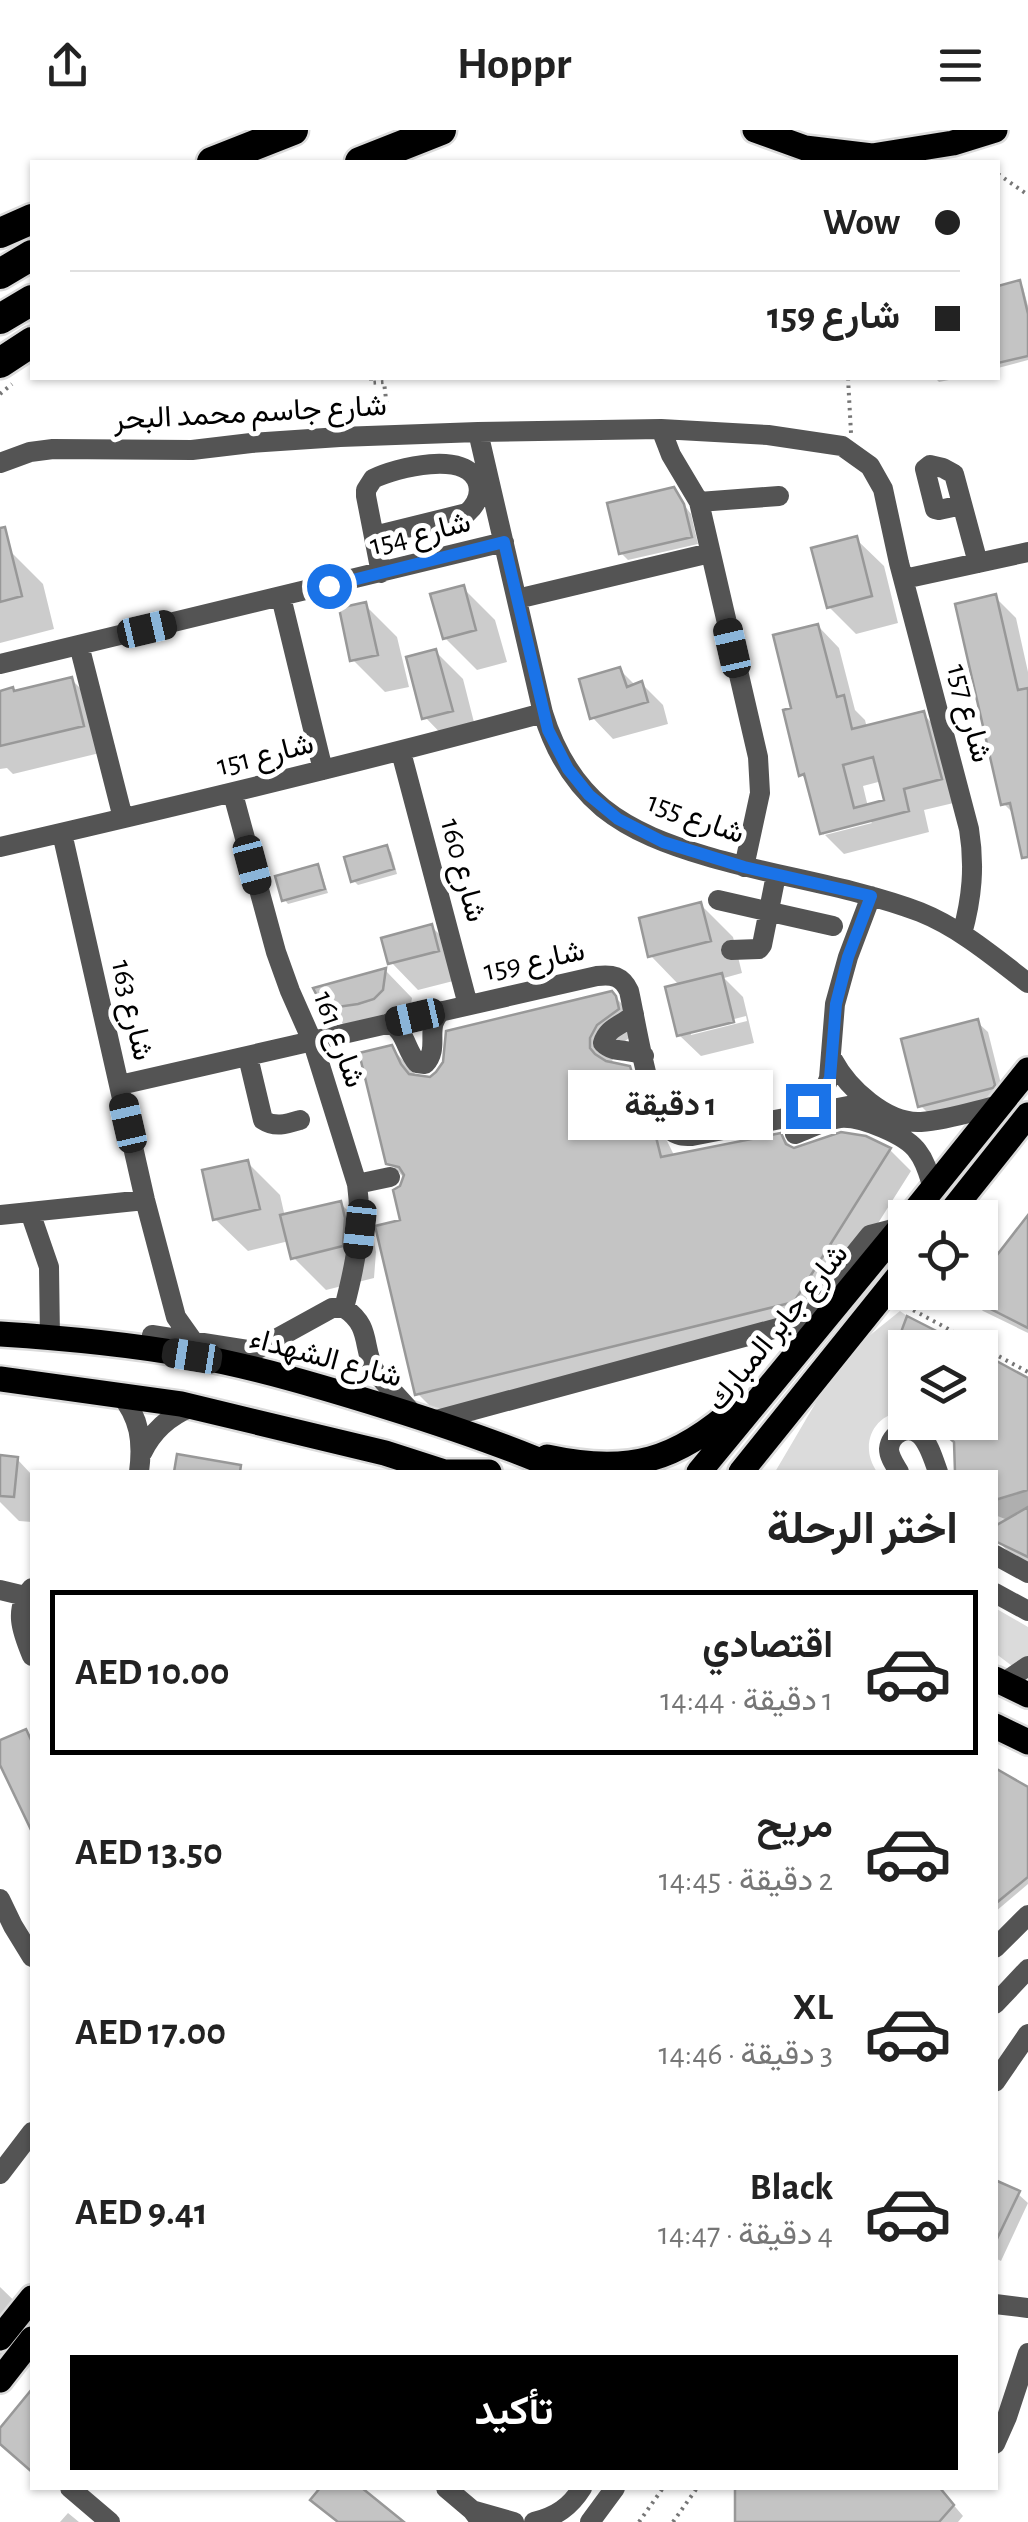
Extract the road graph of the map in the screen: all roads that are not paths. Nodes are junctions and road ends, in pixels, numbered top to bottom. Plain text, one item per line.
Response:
1 (294, 130) edge
2 (441, 130) edge
3 (755, 130) edge
4 (995, 130) edge
5 (215, 160) edge
6 (365, 160) edge
7 (30, 220) edge
8 (0, 233) edge
9 (30, 256) edge
10 (0, 274) edge
11 (30, 301) edge
12 (0, 319) edge
13 (30, 343) edge
14 (0, 363) edge
15 (661, 428) junction
16 (478, 432) junction
17 (0, 463) edge
18 (779, 496) dead end
19 (699, 502) junction
20 (962, 504) dead end
21 (888, 509) joint
22 (462, 514) junction
23 (374, 536) junction
24 (504, 542) junction
25 (470, 551) junction
26 (710, 552) junction
27 (1028, 552) edge
28 (978, 563) junction
29 (381, 573) junction
30 (904, 579) junction
31 (281, 597) junction
32 (517, 599) junction
33 (80, 645) junction
34 (0, 664) edge
35 (542, 712) junction
36 (402, 752) junction
37 (322, 770) junction
38 (233, 794) junction
39 (122, 818) junction
40 (62, 832) junction
41 (0, 847) edge
42 (744, 867) junction
43 (776, 875) junction
44 (871, 896) junction
45 (718, 900) dead end
46 (770, 910) junction
47 (833, 926) dead end
48 (962, 934) junction
49 (731, 950) dead end
50 (1028, 983) edge
51 (468, 1005) junction
52 (442, 1010) junction
53 (634, 1014) junction
54 (388, 1023) junction
55 (313, 1042) junction
56 (644, 1056) junction
57 (248, 1057) junction
58 (833, 1060) junction
59 (1028, 1070) edge
60 (120, 1085) junction
61 (869, 1102) junction
62 (1000, 1106) junction
63 (1028, 1115) edge
64 (300, 1120) dead end
65 (794, 1126) junction
66 (390, 1177) dead end
67 (357, 1184) junction
68 (933, 1188) junction
69 (145, 1200) junction
70 (923, 1200) edge
71 (960, 1200) edge
72 (30, 1212) junction
73 (0, 1215) edge
74 (888, 1228) edge
75 (888, 1243) edge
76 (888, 1289) edge
77 (344, 1308) junction
78 (176, 1317) junction
79 (800, 1322) junction
80 (0, 1334) edge
81 (152, 1335) junction
82 (41, 1337) junction
83 (193, 1341) junction
84 (125, 1346) junction
85 (799, 1350) junction
86 (11, 1380) edge
87 (120, 1394) junction
88 (192, 1407) junction
89 (424, 1419) junction
90 (782, 1422) junction
91 (517, 1450) junction
92 (140, 1464) edge
93 (437, 1470) edge
94 (562, 1470) edge
95 (701, 1470) edge
96 (742, 1470) edge
97 (760, 1470) edge
98 (898, 1470) edge
99 (937, 1470) edge
100 (998, 1558) edge
101 (1028, 1574) edge
102 (0, 1590) edge
103 (29, 1592) edge
104 (998, 1595) edge
105 (1028, 1610) edge
106 (30, 1650) edge
107 (1028, 1666) edge
108 (999, 1681) edge
109 (1028, 1695) edge
110 (998, 1727) edge
111 (1028, 1742) edge
112 (0, 1899) edge
113 (1028, 1914) edge
114 (998, 1945) edge
115 (30, 1953) edge
116 (1028, 1969) edge
117 (998, 2001) edge
118 (1028, 2034) edge
119 (998, 2078) edge
120 (30, 2135) edge
121 (0, 2174) edge
122 (30, 2300) edge
123 (998, 2304) edge
124 (1028, 2308) edge
125 (0, 2338) edge
126 (30, 2342) edge
127 (1028, 2352) edge
128 (0, 2380) edge
129 (1001, 2411) edge
130 (72, 2490) edge
131 (448, 2490) edge
132 (580, 2490) edge
133 (613, 2490) edge
134 (477, 2516) edge
135 (110, 2522) edge
136 (514, 2522) edge
137 (534, 2522) edge
138 (590, 2522) edge

1 - 5 highway
2 - 6 highway
3 - 4 main road
7 - 8 highway
9 - 10 highway
11 - 12 highway
13 - 14 highway
15 - 16 street, شارع جاسم محمد البحر
15 - 19 street
15 - 21 street, شارع جاسم محمد البحر
16 - 17 street, شارع جاسم محمد البحر
16 - 24 street, شارع 155
18 - 19 street
19 - 26 street
20 - 28 street
21 - 30 street, شارع 157
22 - 23 street
22 - 23 street
22 - 25 street
23 - 29 street
24 - 25 street, شارع 154
24 - 32 street, شارع 155
25 - 29 street, شارع 154
26 - 32 street
26 - 42 street
27 - 28 street
28 - 30 street
29 - 31 street, شارع 154
30 - 48 street, شارع 157
31 - 33 street, شارع 154
31 - 37 street
32 - 35 street, شارع 155
33 - 34 street, شارع 154
33 - 39 street
35 - 36 street, شارع 151
35 - 42 street, شارع 155
36 - 37 street, شارع 151
36 - 51 street, شارع 160
37 - 38 street, شارع 151
38 - 39 street, شارع 151
38 - 55 street, شارع 161
39 - 40 street, شارع 151
40 - 41 street, شارع 151
40 - 60 street, شارع 163
42 - 43 street, شارع 155
43 - 44 street, شارع 155
43 - 46 street
44 - 48 street, شارع 155
44 - 58 street
45 - 46 street
46 - 47 street
46 - 49 street
48 - 50 street, شارع 155
51 - 52 street, شارع 159
51 - 53 street, شارع 159
52 - 54 street, شارع 159
52 - 54 street
53 - 56 street, شارع 159
53 - 56 street
54 - 55 street, شارع 159
55 - 57 street, شارع 159
55 - 67 street, شارع 161
56 - 65 street, شارع 159
57 - 60 street, شارع 159
57 - 64 street
58 - 61 street
58 - 65 street
59 - 62 main road, شارع جابر المبارك
60 - 69 street, شارع 163
61 - 62 street
61 - 65 street, شارع 159
62 - 68 main road, شارع جابر المبارك
63 - 71 main road
65 - 68 street
66 - 67 street
67 - 77 street, شارع 161
68 - 70 main road, شارع جابر المبارك
69 - 72 street
69 - 78 street, شارع 163
72 - 73 street
72 - 82 street
74 - 79 street
75 - 85 main road, شارع جابر المبارك
76 - 90 main road, شارع جابر المبارك
77 - 83 street
77 - 89 street
78 - 81 street
78 - 83 street, شارع 163
79 - 85 street
79 - 89 street
80 - 82 main road, شارع الشهداء
81 - 83 street
81 - 84 street
82 - 84 main road, شارع الشهداء
82 - 86 main road
84 - 89 main road, شارع الشهداء
85 - 91 main road
85 - 95 main road, شارع جابر المبارك
86 - 87 main road
87 - 88 main road
87 - 92 street
88 - 92 street
88 - 93 main road
89 - 91 main road, شارع الشهداء
90 - 96 main road, شارع جابر المبارك
90 - 97 main road
91 - 94 main road, شارع الشهداء
98 - 99 street
100 - 101 street
102 - 103 street
103 - 106 street
104 - 105 street
107 - 108 street
108 - 109 main road
110 - 111 main road
112 - 115 street
113 - 114 street
116 - 117 street
118 - 119 street
120 - 121 street
122 - 125 main road
123 - 124 street
126 - 128 main road
127 - 129 street
130 - 135 street
131 - 134 street
132 - 137 street
133 - 138 street
134 - 136 street

